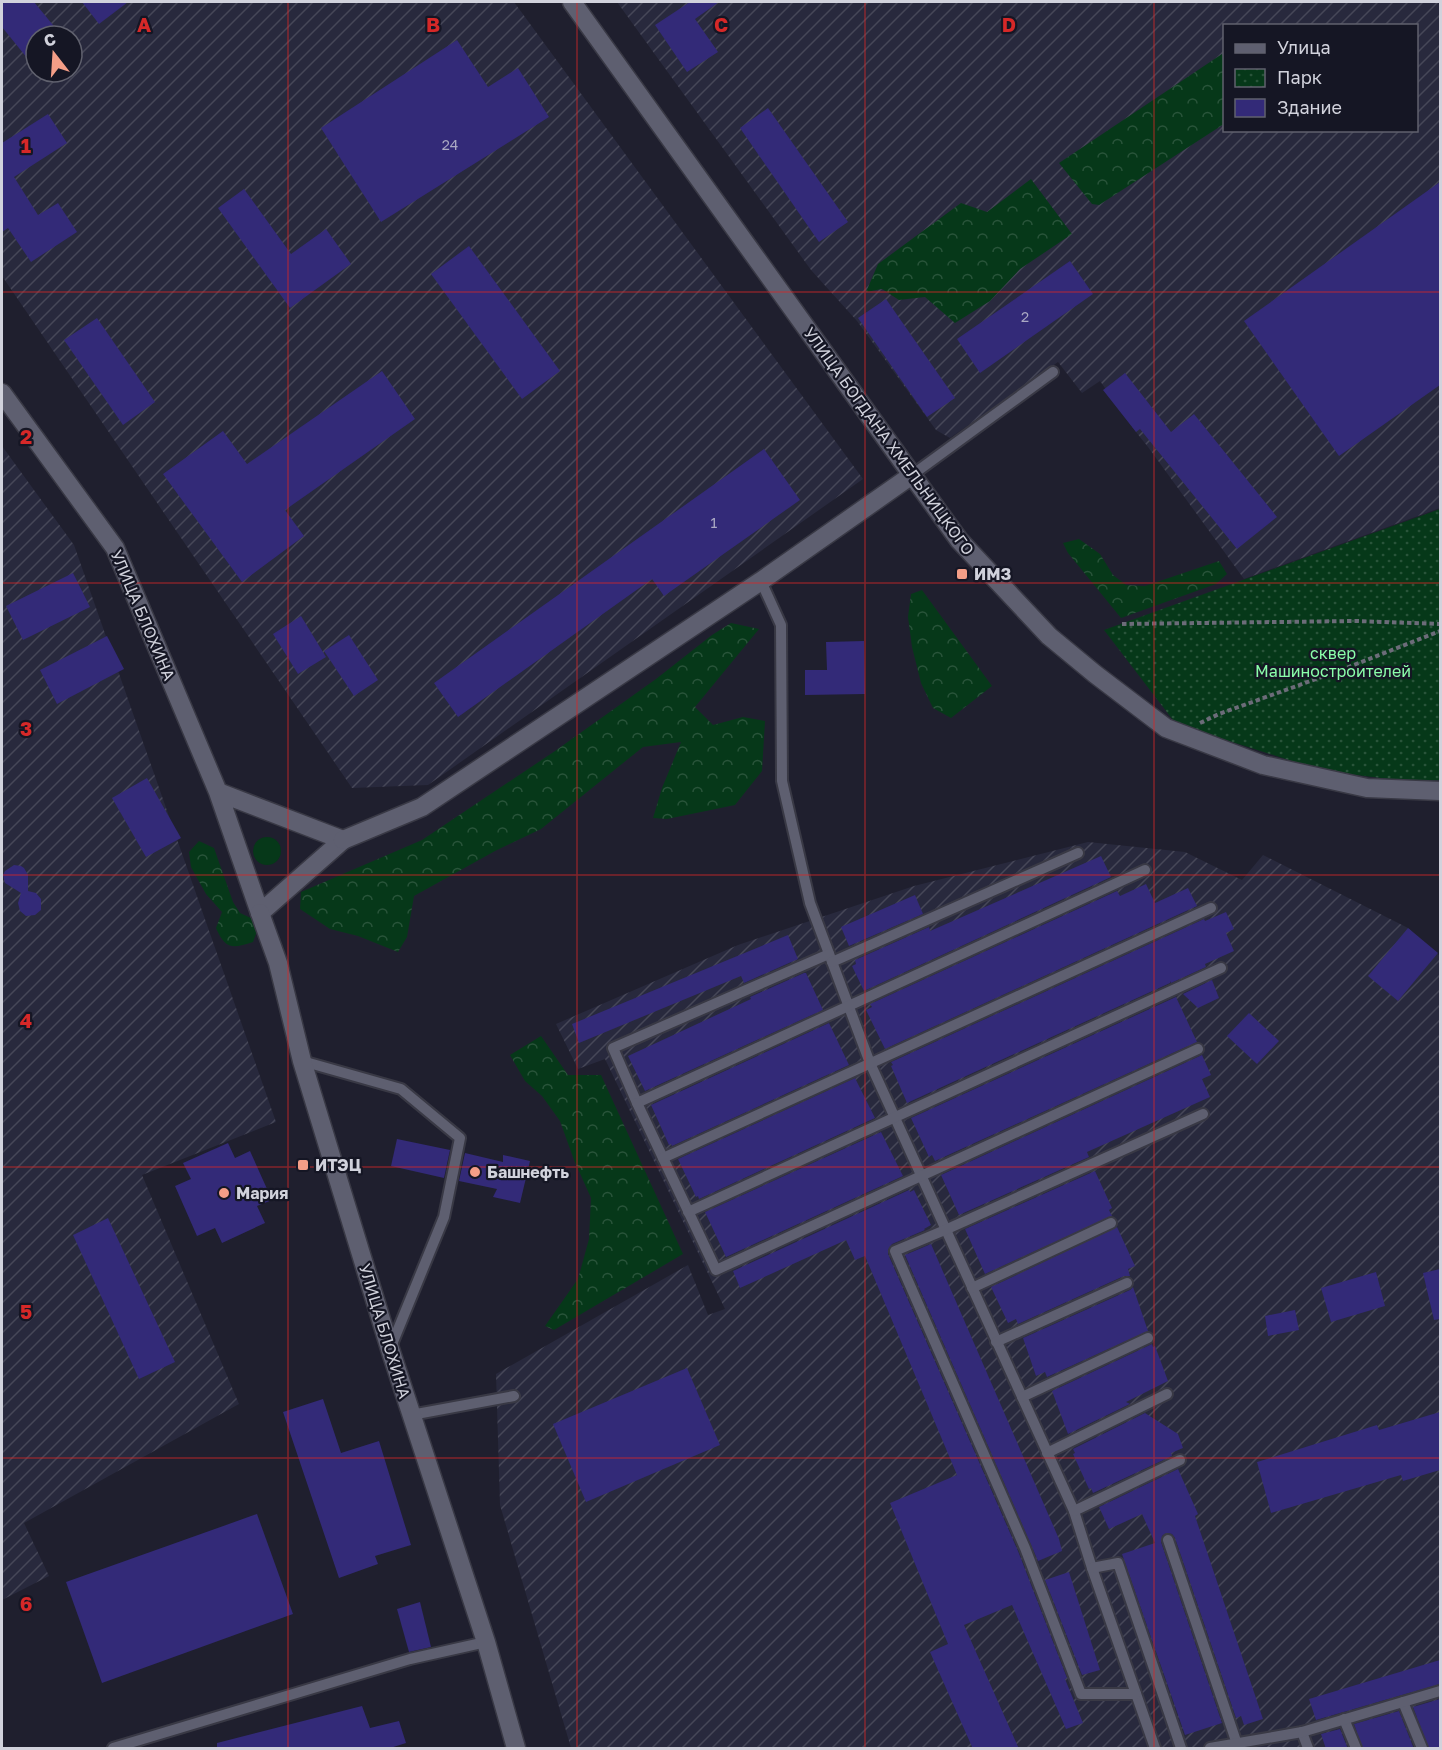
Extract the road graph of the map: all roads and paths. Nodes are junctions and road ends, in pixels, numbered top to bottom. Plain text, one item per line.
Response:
1 (572, 2) edge
2 (1053, 372) dead end
3 (2, 393) edge
4 (912, 475) junction
5 (761, 581) junction
6 (1122, 624) dead end
7 (1440, 624) edge
8 (1440, 631) edge
9 (1199, 723) dead end
10 (1440, 791) edge
11 (218, 792) junction
12 (343, 840) junction
13 (1078, 853) dead end
14 (1145, 870) dead end
15 (1211, 908) dead end
16 (260, 912) junction
17 (831, 958) junction
18 (1221, 968) dead end
19 (848, 1005) junction
20 (1198, 1049) dead end
21 (303, 1061) junction
22 (870, 1063) junction
23 (637, 1103) junction
24 (1203, 1114) dead end
25 (894, 1117) junction
26 (663, 1158) junction
27 (921, 1175) junction
28 (688, 1212) junction
29 (1111, 1223) dead end
30 (945, 1230) junction
31 (1127, 1283) dead end
32 (972, 1288) junction
33 (1148, 1338) dead end
34 (996, 1342) junction
35 (390, 1349) junction
36 (1167, 1394) dead end
37 (514, 1396) dead end
38 (1022, 1397) junction
39 (411, 1415) junction
40 (1047, 1453) junction
41 (1180, 1460) dead end
42 (1074, 1511) junction
43 (1168, 1540) dead end
44 (1092, 1568) junction
45 (486, 1642) junction
46 (1440, 1691) edge
47 (1136, 1694) junction
48 (1402, 1702) junction
49 (1344, 1719) junction
50 (1302, 1732) junction
51 (1237, 1744) junction
52 (113, 1749) edge
53 (516, 1749) edge
54 (1155, 1749) edge
55 (1180, 1749) edge
56 (1210, 1749) edge
57 (1308, 1749) edge
58 (1356, 1749) edge
59 (1422, 1749) edge

1 - 4 main road, УЛИЦА БОГДАНА ХМЕЛЬНИЦКОГО
2 - 4 lane
3 - 11 main road, УЛИЦА БЛОХИНА
4 - 5 main road
4 - 10 main road, УЛИЦА БОГДАНА ХМЕЛЬНИЦКОГО
5 - 12 main road
5 - 17 lane
6 - 7 path
8 - 9 path
11 - 12 main road
11 - 16 main road, УЛИЦА БЛОХИНА
12 - 16 main road
13 - 17 lane
14 - 19 lane
15 - 22 lane
16 - 21 main road, УЛИЦА БЛОХИНА
17 - 19 lane
17 - 23 lane
18 - 25 lane
19 - 22 lane
19 - 23 lane
20 - 27 lane
21 - 35 main road, УЛИЦА БЛОХИНА
21 - 35 lane
22 - 25 lane
22 - 26 lane
23 - 26 lane
24 - 30 lane
25 - 27 lane
25 - 28 lane
26 - 28 lane
27 - 28 lane
27 - 30 lane
29 - 32 lane
30 - 32 lane
30 - 47 lane
31 - 34 lane
32 - 34 lane
33 - 38 lane
34 - 38 lane
35 - 39 main road, УЛИЦА БЛОХИНА
36 - 40 lane
37 - 39 lane
38 - 40 lane
39 - 45 main road, УЛИЦА БЛОХИНА
40 - 42 lane
41 - 42 lane
42 - 44 lane
43 - 51 lane
44 - 47 lane
44 - 55 lane
45 - 52 lane
45 - 53 main road, УЛИЦА БЛОХИНА
46 - 48 lane
47 - 54 lane
48 - 49 lane
48 - 59 lane
49 - 50 lane
49 - 58 lane
50 - 51 lane
50 - 57 lane
51 - 56 lane

